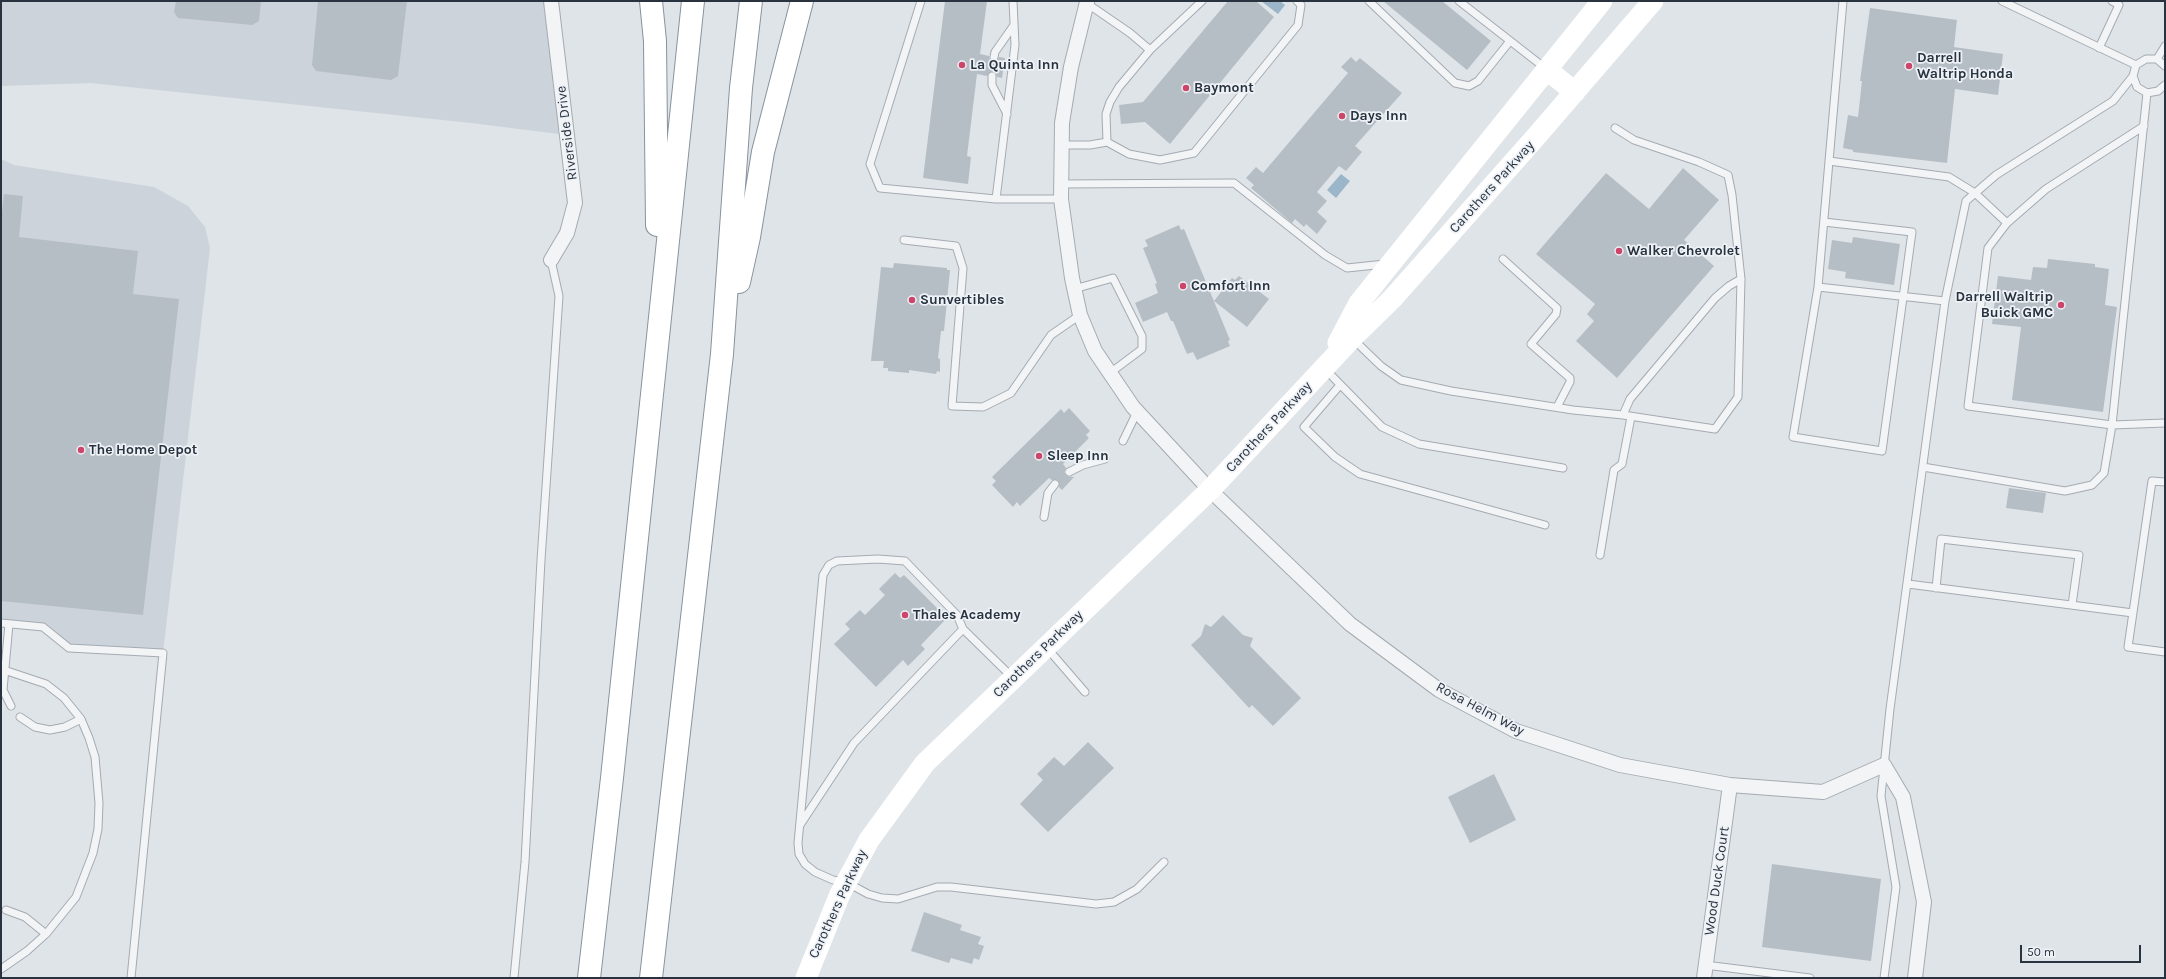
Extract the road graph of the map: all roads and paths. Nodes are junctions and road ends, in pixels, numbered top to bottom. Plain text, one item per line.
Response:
1 (551, 1) edge
2 (651, 1) edge
3 (692, 1) edge
4 (751, 1) edge
5 (802, 1) edge
6 (921, 1) edge
7 (1013, 1) edge
8 (1085, 1) edge
9 (1202, 1) edge
10 (1297, 1) edge
11 (1369, 1) edge
12 (1459, 1) edge
13 (1602, 1) edge
14 (1654, 1) edge
15 (1843, 1) edge
16 (2002, 1) edge
17 (2112, 1) edge
18 (1467, 4) edge
19 (1014, 25) junction
20 (1510, 42) junction
21 (2165, 46) edge
22 (2099, 48) junction
23 (1150, 50) junction
24 (994, 56) dead end
25 (2157, 59) junction
26 (2136, 65) junction
27 (2165, 66) edge
28 (1547, 70) junction
29 (992, 76) dead end
30 (2133, 76) junction
31 (2165, 85) edge
32 (1575, 92) junction
33 (2147, 93) junction
34 (1007, 114) junction
35 (2144, 126) junction
36 (1616, 128) dead end
37 (1107, 142) junction
38 (1062, 145) junction
39 (1829, 162) junction
40 (1062, 184) junction
41 (1975, 193) junction
42 (996, 199) junction
43 (1061, 199) junction
44 (1824, 222) junction
45 (2007, 223) junction
46 (904, 240) dead end
47 (551, 260) joint
48 (1502, 260) dead end
49 (1391, 263) junction
50 (1741, 279) junction
51 (1818, 287) junction
52 (1074, 288) junction
53 (1903, 297) junction
54 (1945, 301) junction
55 (1080, 315) junction
56 (659, 326) junction
57 (1352, 338) junction
58 (722, 354) junction
59 (1325, 368) junction
60 (1110, 373) junction
61 (1340, 385) junction
62 (1557, 408) junction
63 (1137, 412) junction
64 (1623, 415) junction
65 (1632, 417) junction
66 (2165, 423) edge
67 (2112, 425) junction
68 (1123, 441) dead end
69 (1105, 459) dead end
70 (1923, 467) junction
71 (1563, 468) dead end
72 (1069, 472) dead end
73 (2165, 482) edge
74 (1055, 484) dead end
75 (1210, 490) junction
76 (1044, 517) dead end
77 (1545, 524) dead end
78 (1600, 555) dead end
79 (1908, 584) junction
80 (1936, 588) junction
81 (2072, 605) junction
82 (2133, 613) junction
83 (5, 624) edge
84 (963, 629) junction
85 (1046, 647) junction
86 (2165, 652) edge
87 (2, 670) edge
88 (1013, 678) junction
89 (1085, 692) dead end
90 (11, 706) dead end
91 (20, 717) dead end
92 (81, 719) junction
93 (1884, 765) junction
94 (1730, 784) junction
95 (799, 826) junction
96 (1164, 862) dead end
97 (846, 882) junction
98 (6, 910) dead end
99 (46, 934) junction
100 (1, 969) edge
101 (1705, 972) edge
102 (131, 978) edge
103 (514, 978) edge
104 (589, 978) edge
105 (651, 978) edge
106 (806, 978) edge
107 (1810, 978) edge
108 (1884, 978) edge
109 (1915, 978) edge

1 - 47 street, Riverside Drive
2 - 56 highway
3 - 56 highway
4 - 58 highway
5 - 58 highway
6 - 42 lane
7 - 19 lane
8 - 23 lane
8 - 38 street, Rosa Helm Way
9 - 23 lane
10 - 37 lane
11 - 20 lane
12 - 18 lane
13 - 28 main road, Carothers Parkway
14 - 32 main road, Carothers Parkway
15 - 39 lane
16 - 22 lane
17 - 22 lane
18 - 20 lane
19 - 24 lane
19 - 34 lane
20 - 28 lane
21 - 25 lane
22 - 26 lane
23 - 37 lane
25 - 26 lane
25 - 27 lane
26 - 30 lane
28 - 32 main road
28 - 49 main road, Carothers Parkway
29 - 34 lane
30 - 33 lane
30 - 41 lane
31 - 33 lane
32 - 57 main road, Carothers Parkway
33 - 35 lane
34 - 42 lane
35 - 45 lane
35 - 67 lane
36 - 50 lane
37 - 38 lane
38 - 40 street, Rosa Helm Way
39 - 41 lane
39 - 44 lane
40 - 43 street, Rosa Helm Way
40 - 49 lane
41 - 45 lane
41 - 54 lane
42 - 43 lane
43 - 52 street, Rosa Helm Way
44 - 51 lane
44 - 53 lane
45 - 67 lane
46 - 55 lane
47 - 103 lane
48 - 62 lane
49 - 59 main road, Carothers Parkway
50 - 64 lane
50 - 65 lane
51 - 53 lane
51 - 53 lane
52 - 55 street, Rosa Helm Way
52 - 60 lane
53 - 54 lane
54 - 70 lane
55 - 60 street, Rosa Helm Way
56 - 104 highway
57 - 59 main road, Carothers Parkway
57 - 62 lane
58 - 105 highway
59 - 61 lane
59 - 75 main road, Carothers Parkway
60 - 63 street, Rosa Helm Way
61 - 71 lane
61 - 77 lane
62 - 64 lane
63 - 68 lane
63 - 75 street, Rosa Helm Way
64 - 65 lane
65 - 78 lane
66 - 67 lane
67 - 70 lane
69 - 72 lane
70 - 79 lane
73 - 82 lane
74 - 76 lane
75 - 85 main road, Carothers Parkway
75 - 94 street, Rosa Helm Way
79 - 80 lane
79 - 93 lane
80 - 81 lane
80 - 81 lane
81 - 82 lane
82 - 86 lane
83 - 87 lane
83 - 102 lane
84 - 88 lane
84 - 95 lane
84 - 95 lane
85 - 88 main road, Carothers Parkway
85 - 89 lane
87 - 90 lane
87 - 92 lane
88 - 97 main road, Carothers Parkway
91 - 92 lane
92 - 99 lane
93 - 94 street, Rosa Helm Way
93 - 108 lane
93 - 109 street
94 - 101 street, Wood Duck Court
95 - 97 lane
96 - 97 lane
97 - 106 main road, Carothers Parkway
98 - 99 lane
99 - 100 lane
101 - 107 lane

